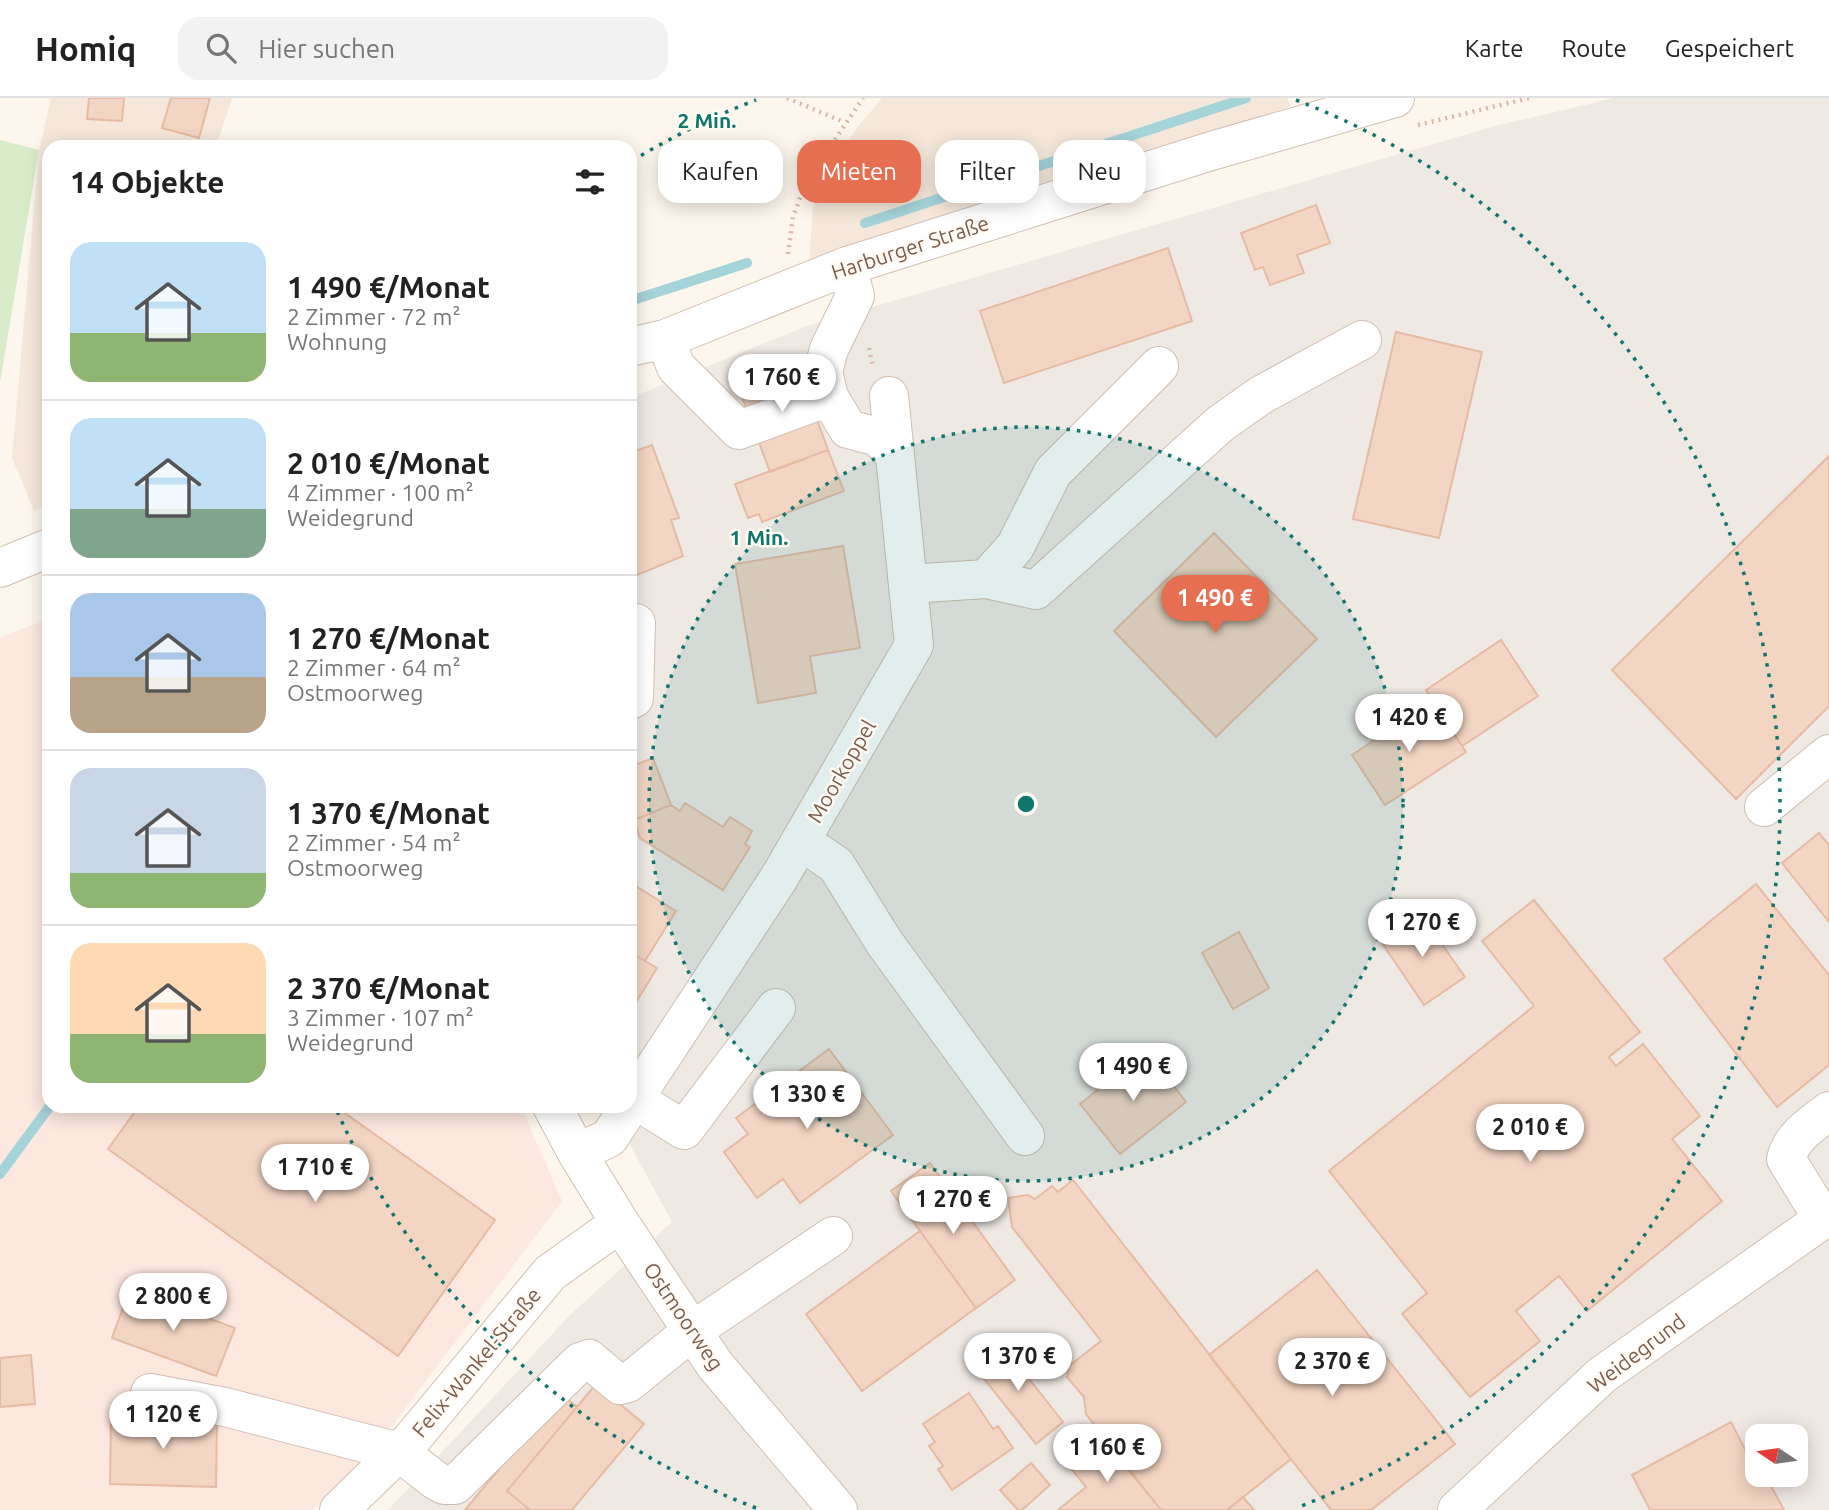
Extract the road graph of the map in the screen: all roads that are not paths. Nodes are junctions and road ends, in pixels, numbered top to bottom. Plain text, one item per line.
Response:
1 (1395, 98) edge
2 (847, 266) junction
3 (1362, 340) dead end
4 (648, 343) edge
5 (1158, 366) dead end
6 (889, 396) dead end
7 (829, 397) junction
8 (895, 455) junction
9 (42, 551) edge
10 (0, 568) edge
11 (986, 579) junction
12 (908, 584) junction
13 (1829, 754) edge
14 (1764, 807) dead end
15 (801, 841) junction
16 (776, 1008) dead end
17 (637, 1094) edge
18 (637, 1106) edge
19 (1829, 1111) edge
20 (556, 1113) edge
21 (625, 1113) edge
22 (1025, 1136) dead end
23 (577, 1153) junction
24 (1826, 1217) edge
25 (620, 1223) junction
26 (833, 1236) dead end
27 (692, 1331) junction
28 (150, 1393) dead end
29 (399, 1452) junction
30 (445, 1498) edge
31 (339, 1510) edge
32 (838, 1510) edge
33 (1457, 1510) edge

1 - 2 street, Harburger Straße
2 - 4 street, Harburger Straße
2 - 7 street
3 - 11 street
4 - 7 street
5 - 11 street
6 - 8 street, Moorkoppel
7 - 8 street
8 - 12 street, Moorkoppel
9 - 10 street
11 - 12 street
12 - 15 street, Moorkoppel
13 - 14 street
15 - 17 street, Moorkoppel
15 - 22 street
16 - 18 street
19 - 24 street
20 - 23 street, Ostmoorweg
21 - 23 street, Moorkoppel
23 - 25 street, Ostmoorweg
24 - 33 street, Weidegrund
25 - 27 street, Ostmoorweg
25 - 29 street, Felix-Wankel-Straße
26 - 27 street
27 - 30 street
27 - 32 street, Ostmoorweg
28 - 29 street
29 - 30 street
29 - 31 street, Felix-Wankel-Straße

